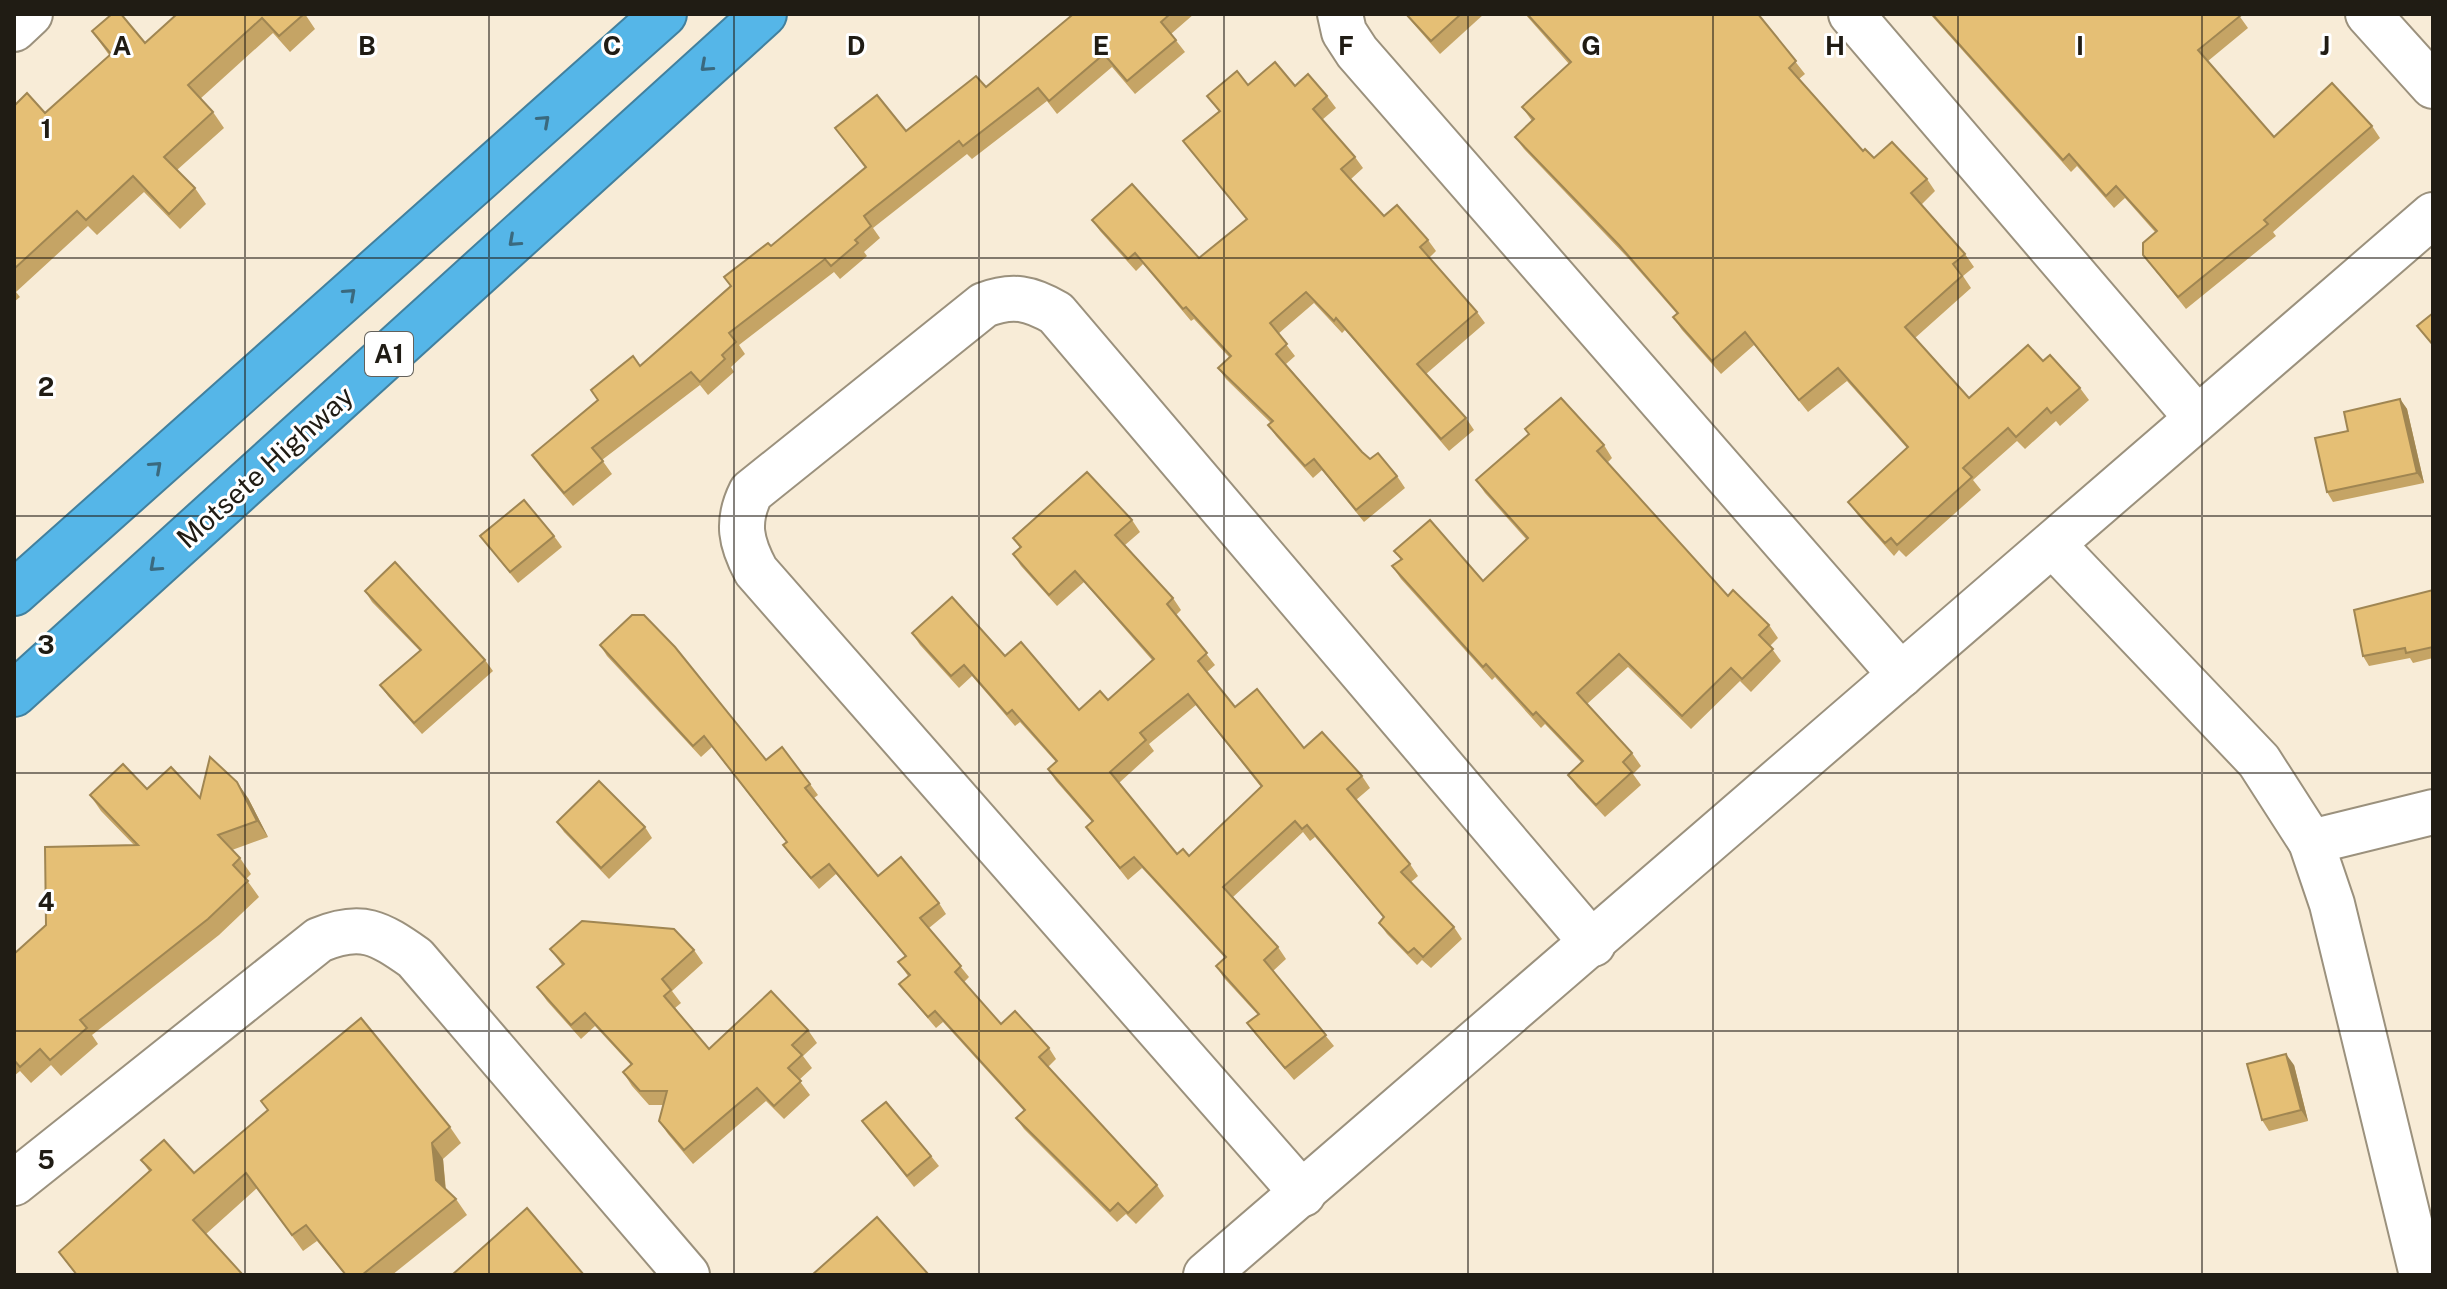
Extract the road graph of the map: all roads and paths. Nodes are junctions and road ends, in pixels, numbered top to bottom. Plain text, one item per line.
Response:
1 (30, 14) edge
2 (664, 14) edge
3 (764, 14) edge
4 (1340, 14) edge
5 (1851, 14) edge
6 (2368, 14) edge
7 (14, 29) edge
8 (2433, 86) edge
9 (2433, 215) edge
10 (2197, 418) junction
11 (2054, 546) junction
12 (14, 593) edge
13 (1901, 675) junction
14 (14, 694) edge
15 (2433, 812) edge
16 (2311, 842) junction
17 (1593, 944) junction
18 (14, 1183) edge
19 (1303, 1194) junction
20 (2421, 1218) edge
21 (687, 1275) edge
22 (1206, 1275) edge
23 (2422, 1275) edge

1 - 7 street
12 -> 2 highway, A1
3 -> 14 highway, Motsete Highway / A1
4 - 13 street
5 - 10 street
6 - 8 street
9 - 10 street
10 - 11 street
11 - 13 street
11 - 16 street
13 - 17 street
15 - 16 street
16 - 20 street
17 - 19 street
17 - 19 street
18 - 21 street
19 - 22 street
20 - 23 street

